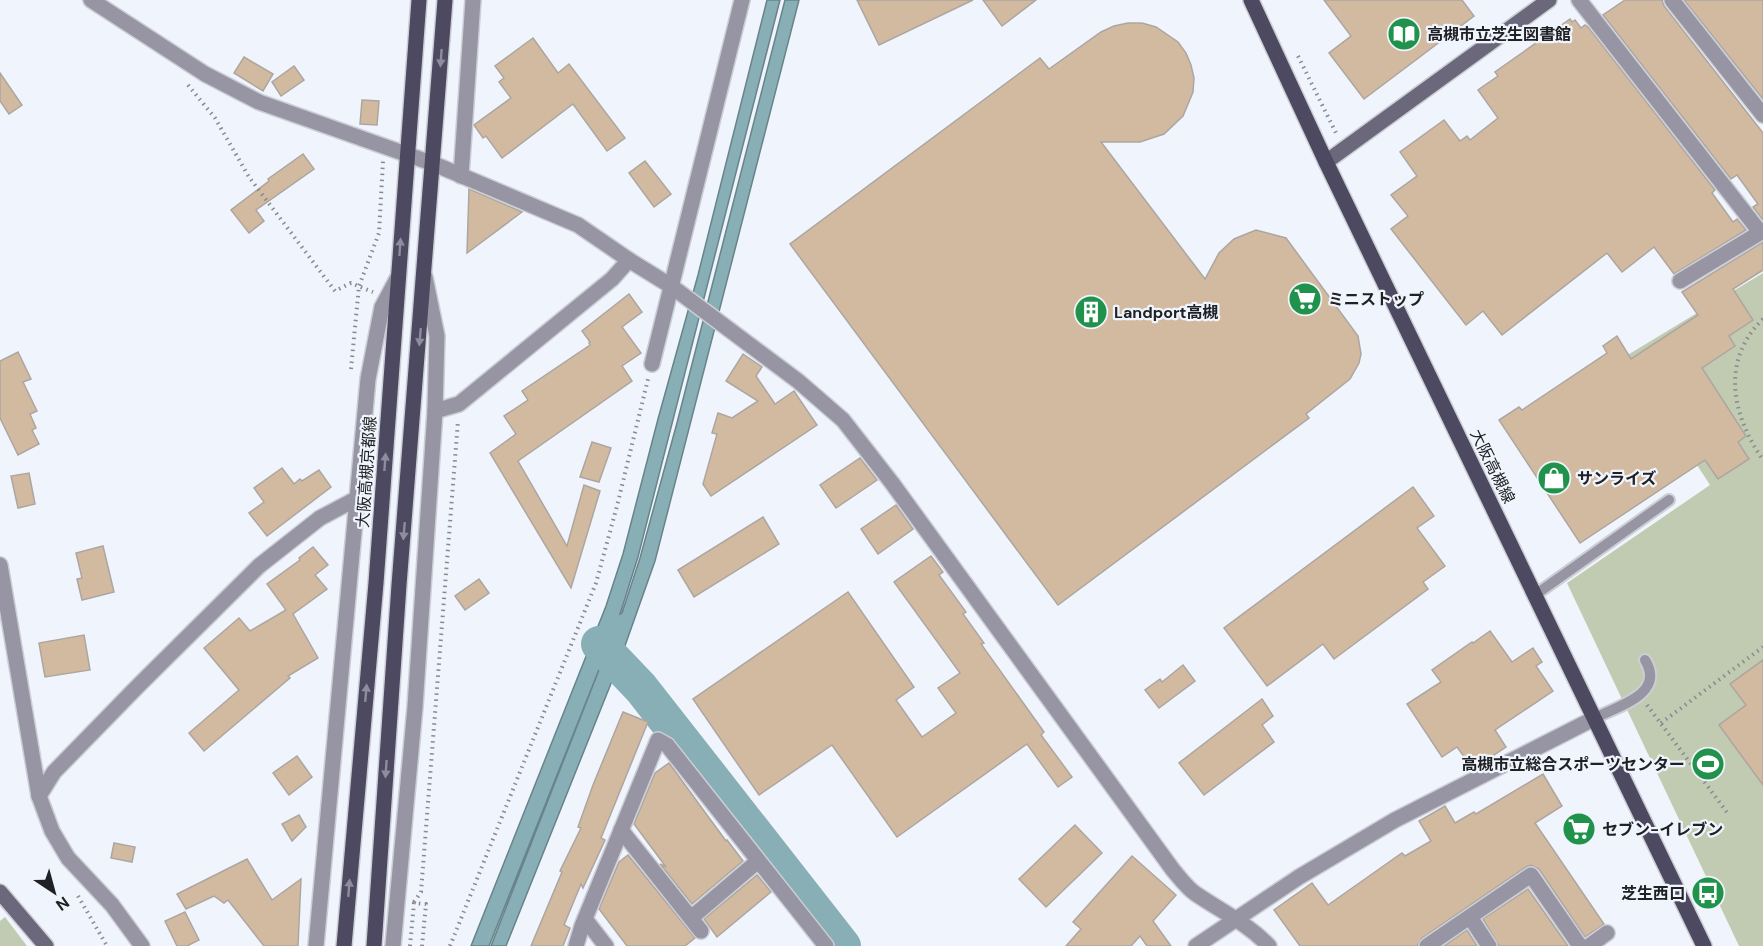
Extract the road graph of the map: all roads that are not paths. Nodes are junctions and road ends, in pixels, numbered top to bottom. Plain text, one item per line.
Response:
1 (92, 0) edge
2 (419, 0) edge
3 (446, 0) edge
4 (473, 0) edge
5 (742, 0) edge
6 (1251, 0) edge
7 (1550, 0) edge
8 (1579, 0) edge
9 (1672, 0) edge
10 (1763, 115) edge
11 (407, 155) junction
12 (1326, 162) junction
13 (434, 164) junction
14 (461, 176) junction
15 (1761, 231) edge
16 (629, 260) junction
17 (425, 274) junction
18 (398, 277) junction
19 (1680, 281) dead end
20 (671, 286) junction
21 (652, 364) road end
22 (435, 411) junction
23 (356, 499) junction
24 (1669, 500) dead end
25 (0, 565) edge
26 (1535, 595) junction
27 (1645, 660) dead end
28 (1595, 718) junction
29 (39, 796) junction
30 (621, 830) junction
31 (758, 861) junction
32 (0, 892) edge
33 (1470, 917) junction
34 (691, 918) junction
35 (585, 919) junction
36 (1236, 919) junction
37 (701, 931) dead end
38 (1607, 933) dead end
39 (818, 943) edge
40 (46, 946) edge
41 (142, 946) edge
42 (316, 946) edge
43 (344, 946) edge
44 (374, 946) edge
45 (393, 946) edge
46 (576, 946) edge
47 (606, 946) edge
48 (1196, 946) edge
49 (1269, 946) edge
50 (1427, 946) edge
51 (1490, 946) edge
52 (1580, 946) edge
53 (1589, 946) edge
54 (1704, 946) edge

1 - 11 street
2 - 11 main road, 大阪高槻京都線
3 -> 13 main road
4 - 14 street
5 - 20 street
6 - 12 main road, 大阪高槻線
7 - 12 street
8 - 15 street
9 - 10 street
11 - 13 street
18 -> 11 main road, 大阪高槻京都線
12 - 26 main road, 大阪高槻線
13 - 14 street
13 - 17 main road
14 - 16 street
15 - 19 street
16 - 20 street
16 - 22 street
17 - 22 street
17 -> 44 main road
18 - 23 street
43 -> 18 main road, 大阪高槻京都線
20 - 21 street
20 - 36 street
22 - 45 street
23 - 29 street
23 - 42 street
24 - 26 lane
25 - 29 street
26 - 28 main road, 大阪高槻線
27 - 28 lane
28 - 36 street
28 - 54 main road, 大阪高槻線
29 - 41 street
30 - 31 street
30 - 34 street
30 - 35 street
31 - 34 street
31 - 39 street
32 - 40 street
33 - 50 street
33 - 51 street
33 - 52 street
34 - 37 street
35 - 46 street
35 - 47 street
36 - 48 street
36 - 49 street
38 - 53 street

